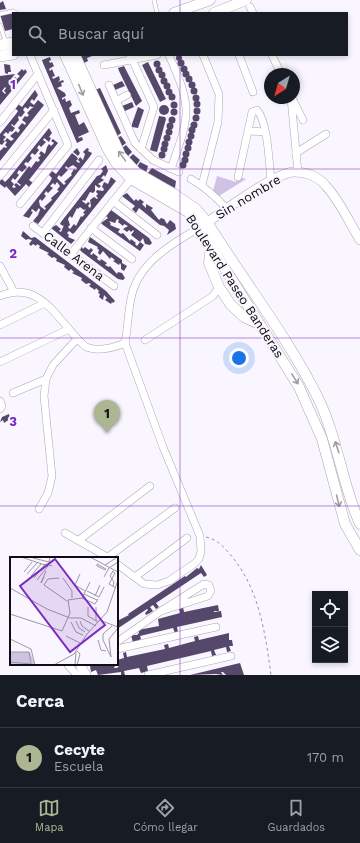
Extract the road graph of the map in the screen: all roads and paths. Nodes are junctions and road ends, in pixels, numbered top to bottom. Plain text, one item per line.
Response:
1 (154, 0) edge
2 (210, 0) edge
3 (250, 7) edge
4 (14, 12) edge
5 (157, 12) edge
6 (177, 12) edge
7 (217, 12) edge
8 (0, 14) edge
9 (0, 25) edge
10 (7, 44) edge
11 (12, 54) edge
12 (0, 56) edge
13 (30, 56) edge
14 (65, 56) edge
15 (75, 56) edge
16 (151, 56) edge
17 (169, 56) edge
18 (203, 56) edge
19 (239, 56) edge
20 (272, 56) edge
21 (134, 59) edge
22 (104, 65) dead end
23 (278, 68) edge
24 (38, 74) junction
25 (109, 85) dead end
26 (253, 92) dead end
27 (127, 95) dead end
28 (116, 101) junction
29 (292, 104) edge
30 (294, 104) edge
31 (54, 110) junction
32 (303, 120) dead end
33 (0, 122) edge
34 (249, 132) junction
35 (265, 132) junction
36 (326, 134) dead end
37 (141, 149) junction
38 (296, 153) junction
39 (99, 160) dead end
40 (171, 169) junction
41 (179, 172) dead end
42 (298, 172) junction
43 (0, 176) edge
44 (238, 177) dead end
45 (131, 179) junction
46 (191, 179) dead end
47 (271, 180) junction
48 (202, 185) junction
49 (113, 201) junction
50 (20, 204) dead end
51 (227, 209) junction
52 (203, 225) junction
53 (33, 226) dead end
54 (91, 228) junction
55 (43, 233) junction
56 (157, 235) dead end
57 (360, 240) edge
58 (211, 247) junction
59 (71, 254) junction
60 (132, 259) dead end
61 (0, 266) edge
62 (114, 286) dead end
63 (14, 292) junction
64 (219, 293) junction
65 (0, 296) edge
66 (45, 303) junction
67 (260, 324) junction
68 (0, 325) edge
69 (69, 329) junction
70 (77, 339) junction
71 (145, 340) dead end
72 (125, 343) junction
73 (0, 362) edge
74 (46, 379) junction
75 (13, 393) dead end
76 (150, 486) dead end
77 (175, 508) dead end
78 (39, 509) dead end
79 (360, 524) edge
80 (65, 533) dead end
81 (200, 536) junction
82 (187, 538) dead end
83 (79, 540) junction
84 (360, 550) edge
85 (107, 557) edge
86 (110, 557) edge
87 (118, 565) edge
88 (135, 577) junction
89 (160, 612) junction
90 (216, 627) dead end
91 (118, 641) edge
92 (118, 649) edge
93 (231, 656) dead end
94 (70, 665) edge
95 (80, 669) edge
96 (86, 675) edge
97 (148, 675) edge
98 (271, 675) edge

1 - 5 lane
2 - 6 main road
3 - 7 main road
4 - 8 lane
9 - 10 lane
11 - 12 main road
13 - 24 street
14 -> 45 main road, Boulevard Paseo Banderas
52 -> 15 main road, Boulevard Paseo Banderas
16 - 21 street
17 - 40 street
18 - 48 street
19 - 26 street
20 - 23 street
21 - 22 street
21 - 37 street
24 - 31 street
24 - 33 street
25 - 28 street
27 - 28 street
28 - 37 street
29 - 38 street
30 - 32 street
31 - 43 street
31 - 50 street
34 - 35 street
34 - 35 street
34 - 44 street
35 - 47 street
36 - 38 street
37 - 40 street
38 - 42 street
39 - 55 street
40 - 41 street
42 - 47 street, Sin nombre
42 - 57 street, Sin nombre
45 - 49 street
45 - 52 main road, Boulevard Paseo Banderas
46 - 48 street
47 - 51 street, Sin nombre
48 - 51 street
49 - 54 street
49 - 56 street
51 - 52 street, Sin nombre
52 - 58 main road, Boulevard Paseo Banderas
52 - 72 street
79 -> 52 main road, Boulevard Paseo Banderas
53 - 55 street, Calle Arena
54 - 59 street
54 - 60 street
55 - 59 street, Calle Arena
58 - 64 main road
58 - 67 main road, Boulevard Paseo Banderas
59 - 62 street, Calle Arena
61 - 63 street
63 - 65 street
63 - 66 street
64 - 67 main road
64 - 71 street
66 - 68 street
66 - 69 street
67 -> 84 main road, Boulevard Paseo Banderas
69 - 70 street
69 - 73 street
70 - 72 street
70 - 74 street
72 - 81 street
74 - 75 street
74 - 78 street
76 - 83 street
77 - 86 street
80 - 83 street
81 - 88 street
81 - 98 path
82 - 88 street
83 - 85 street
87 - 88 street
89 - 89 street
89 - 91 street
90 - 92 street
93 - 97 street
94 - 95 street
95 - 96 street

